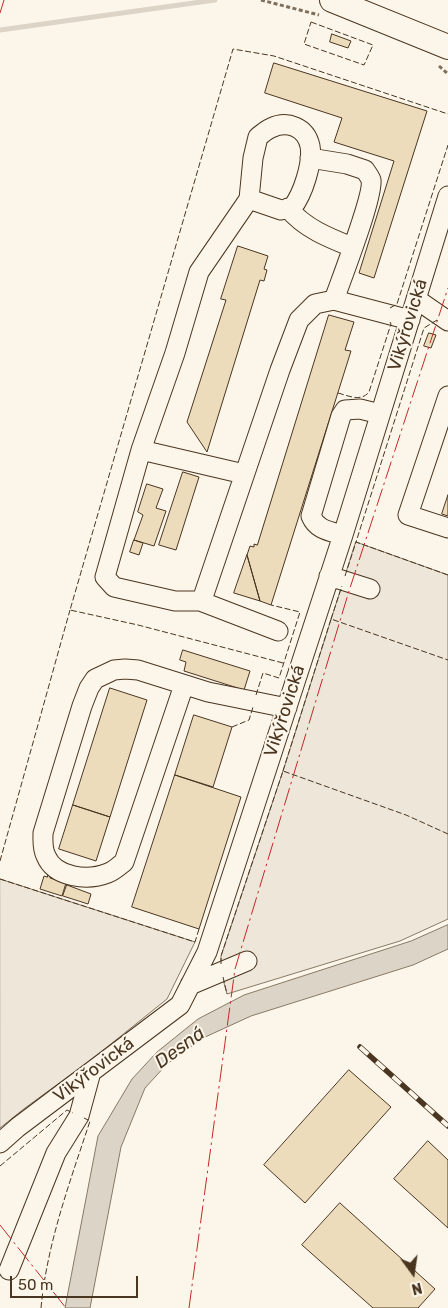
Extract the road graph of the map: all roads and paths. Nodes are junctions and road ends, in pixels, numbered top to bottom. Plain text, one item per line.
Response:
1 (332, 0) edge
2 (448, 48) edge
3 (310, 158) junction
4 (448, 196) edge
5 (249, 199) junction
6 (288, 208) junction
7 (352, 247) junction
8 (416, 299) junction
9 (334, 300) junction
10 (410, 320) junction
11 (448, 320) edge
12 (448, 396) edge
13 (380, 414) junction
14 (141, 450) junction
15 (244, 474) junction
16 (448, 528) edge
17 (343, 535) junction
18 (329, 576) junction
19 (370, 590) dead end
20 (200, 601) junction
21 (278, 631) dead end
22 (184, 685) junction
23 (286, 708) junction
24 (247, 961) dead end
25 (190, 985) junction
26 (91, 1072) junction
27 (0, 1144) edge
28 (9, 1270) dead end

1 - 2 main road
3 - 5 street
3 - 6 street
3 - 7 street
4 - 8 street, Vikýřovická
5 - 6 street
5 - 14 street
6 - 7 street
7 - 9 street
8 - 10 street, Vikýřovická
8 - 11 street
9 - 10 street
9 - 15 street
10 - 13 street, Vikýřovická
12 - 16 street
13 - 17 street, Vikýřovická
13 - 17 street
14 - 15 street
14 - 20 street
15 - 20 street
17 - 18 street, Vikýřovická
18 - 19 street
18 - 23 street, Vikýřovická
20 - 21 street
22 - 22 street
22 - 23 street
23 - 25 street, Vikýřovická
24 - 25 street
25 - 26 street, Vikýřovická
26 - 27 street, Vikýřovická
26 - 28 street

